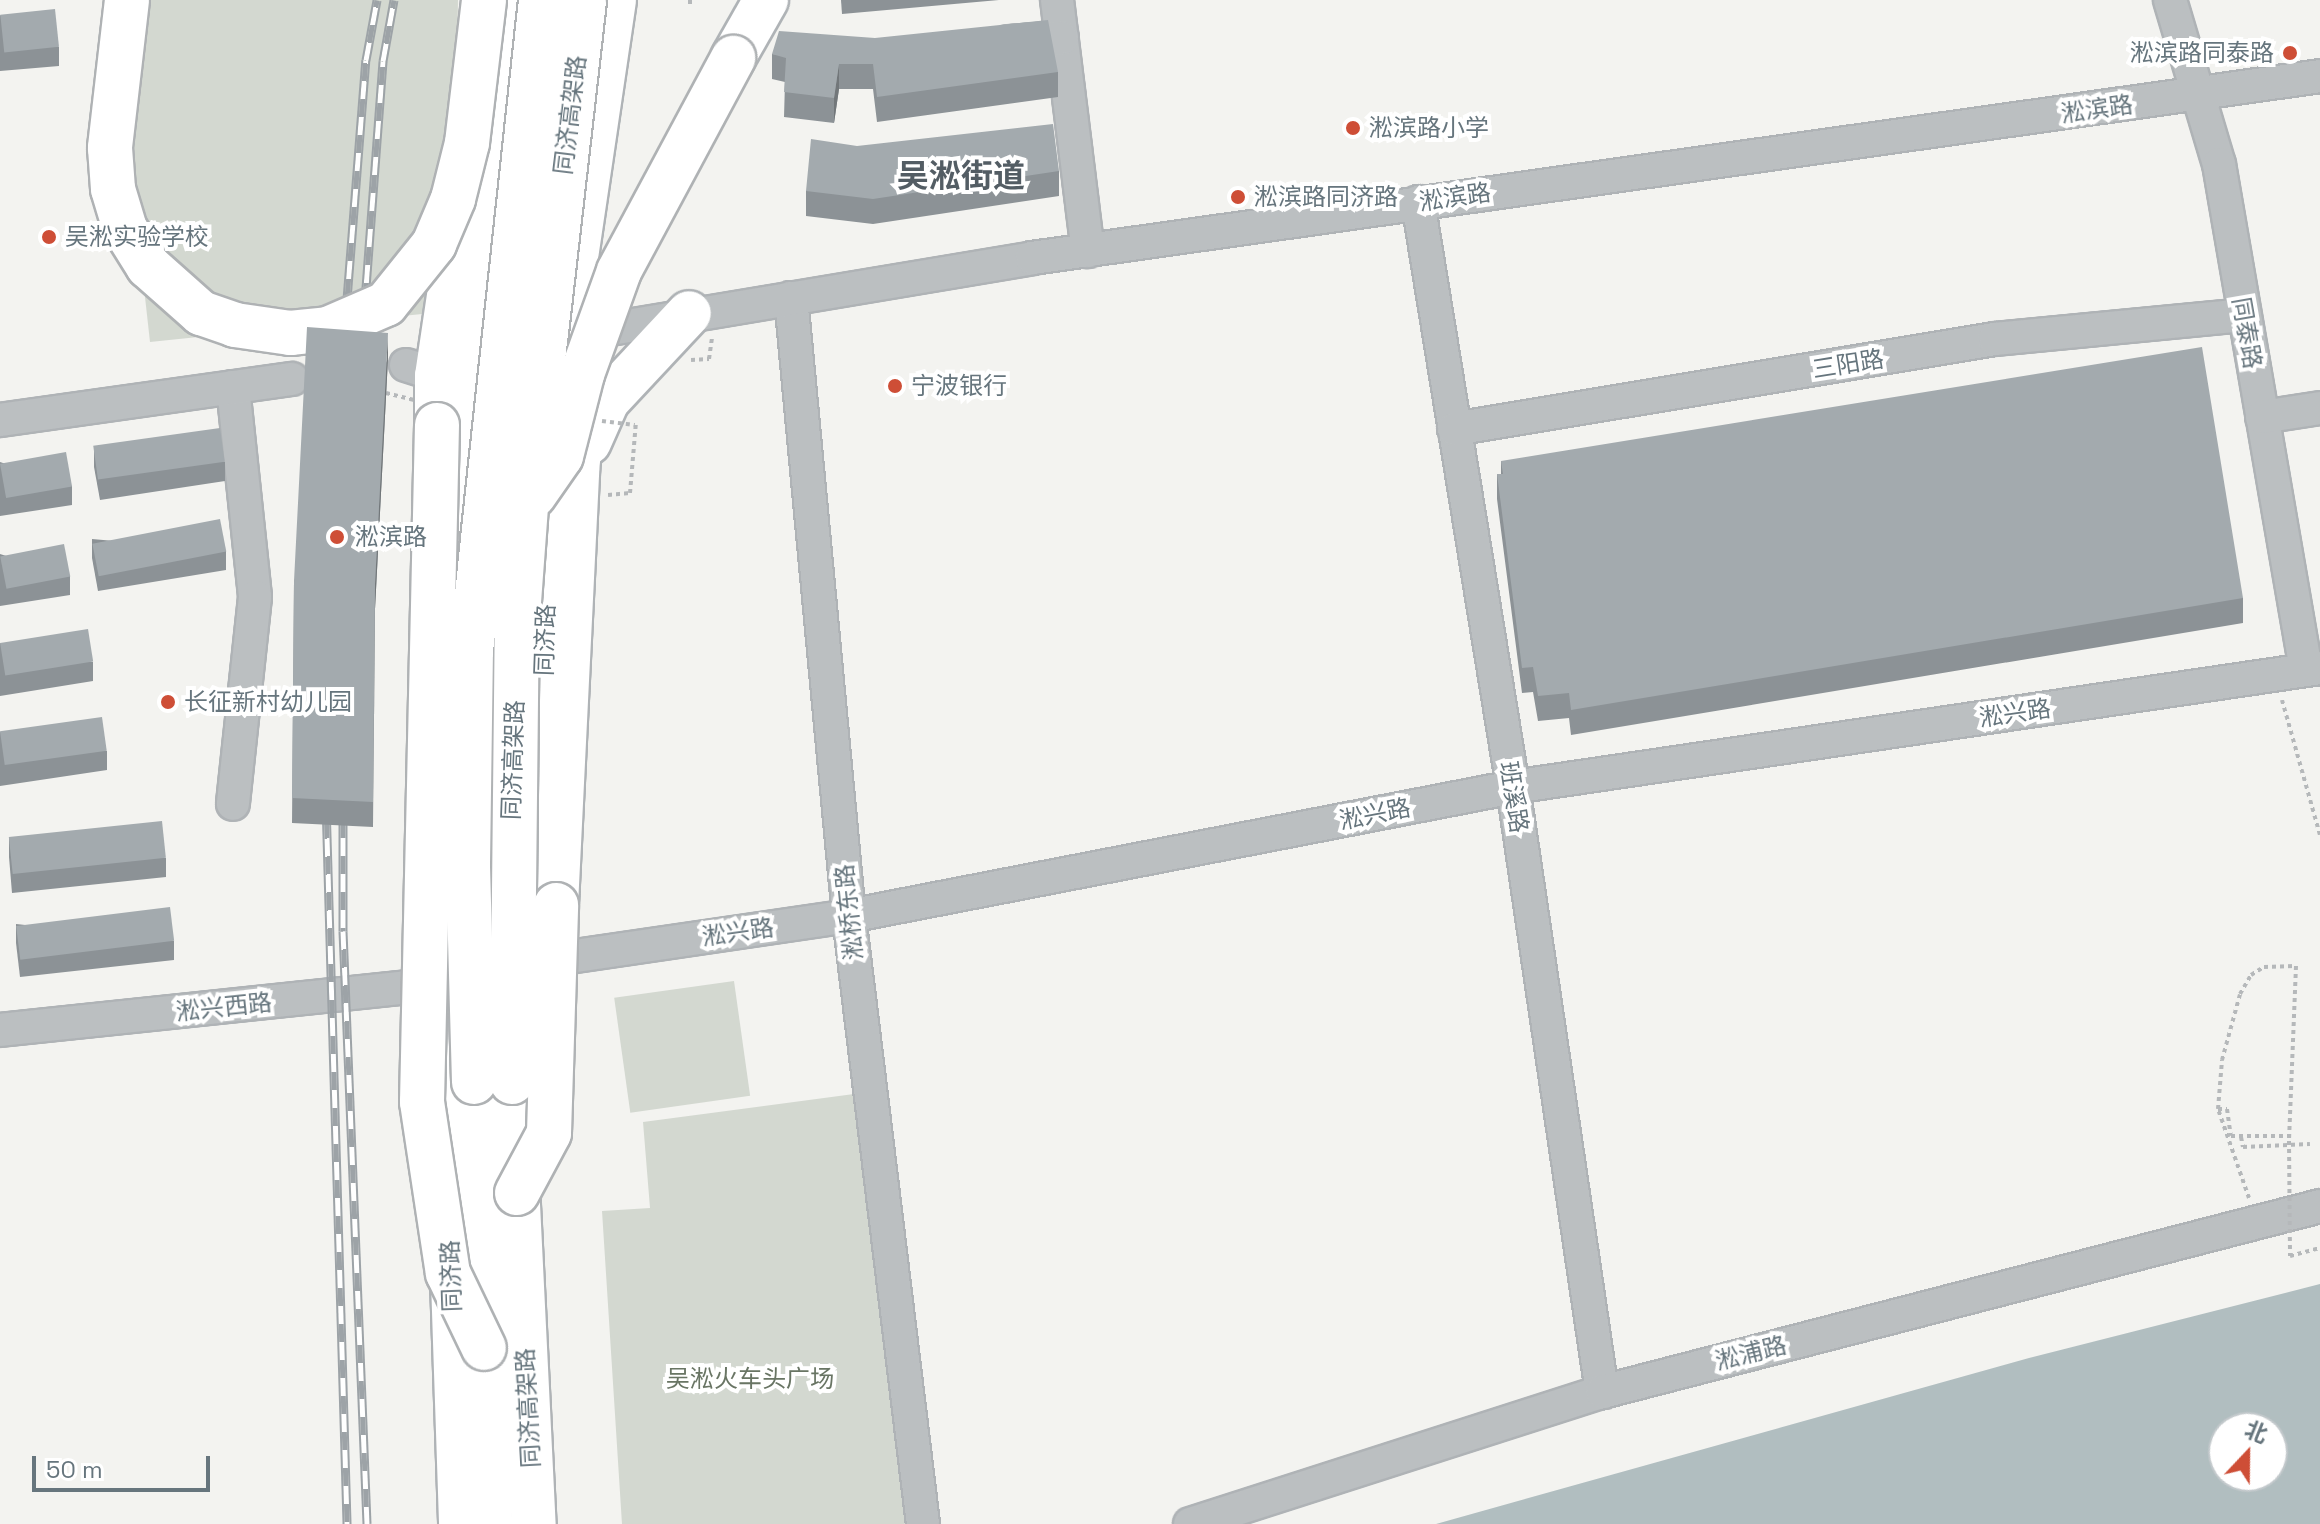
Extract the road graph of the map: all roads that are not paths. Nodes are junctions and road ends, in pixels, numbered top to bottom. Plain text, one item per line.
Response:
1 (127, 0) edge
2 (482, 0) edge
3 (515, 0) edge
4 (541, 0) edge
5 (584, 0) edge
6 (616, 0) edge
7 (642, 0) edge
8 (766, 0) edge
9 (1057, 0) edge
10 (2170, 0) edge
11 (1062, 38) junction
12 (984, 45) edge
13 (2320, 76) edge
14 (2200, 94) junction
15 (1418, 202) junction
16 (1088, 251) junction
17 (791, 298) junction
18 (702, 311) junction
19 (582, 315) junction
20 (2243, 315) junction
21 (439, 376) junction
22 (292, 379) dead end
23 (233, 387) junction
24 (2320, 408) edge
25 (2262, 417) junction
26 (0, 420) edge
27 (1454, 429) junction
28 (587, 483) junction
29 (526, 507) junction
30 (2300, 671) edge
31 (1513, 787) junction
32 (233, 804) dead end
33 (849, 916) junction
34 (533, 962) junction
35 (449, 983) junction
36 (0, 1030) edge
37 (517, 1193) junction
38 (2320, 1206) edge
39 (484, 1348) junction
40 (1602, 1392) junction
41 (459, 1524) edge
42 (490, 1524) edge
43 (534, 1524) edge
44 (553, 1524) edge
45 (923, 1524) edge
46 (1190, 1524) edge

1 - 2 highway, bridge
2 - 21 highway
3 - 21 main road, 同济路
4 - 39 highway, 同济高架路, bridge
5 - 29 highway, 同济高架路, bridge
6 - 19 main road, 同济路
7 - 19 main road, 同济路
8 - 29 highway, bridge
9 - 11 street
10 - 14 street, 同泰路
11 - 12 street
11 - 16 street
13 - 14 street, 淞滨路
14 - 15 street, 淞滨路
14 - 20 street, 同泰路
15 - 16 street, 淞滨路
15 - 27 street, 班溪路
16 - 17 street, 淞滨路
17 - 18 street, 淞滨路
17 - 33 street, 淞桥东路
18 - 19 street, 淞滨路
18 - 28 highway
19 - 28 highway
19 - 34 main road, 同济路
20 - 25 street, 同泰路
20 - 27 street, 三阳路
21 - 35 main road, 同济路
21 - 39 highway, bridge
22 - 23 street
23 - 26 street
23 - 32 street
24 - 25 street
25 - 30 street, 同泰路
27 - 31 street, 班溪路
28 - 37 highway, bridge
29 - 37 highway, 同济高架路, bridge
30 - 31 street, 淞兴路
31 - 33 street, 淞兴路
31 - 40 street, 班溪路
33 - 34 street, 淞兴路
33 - 45 street, 淞桥东路
34 - 35 street, 淞兴路
34 - 44 main road, 同济路
35 - 36 street, 淞兴西路
35 - 41 main road, 同济路
37 - 43 highway, 同济高架路
38 - 40 street, 淞浦路
39 - 42 highway, 同济高架路
40 - 46 street, 淞浦路

